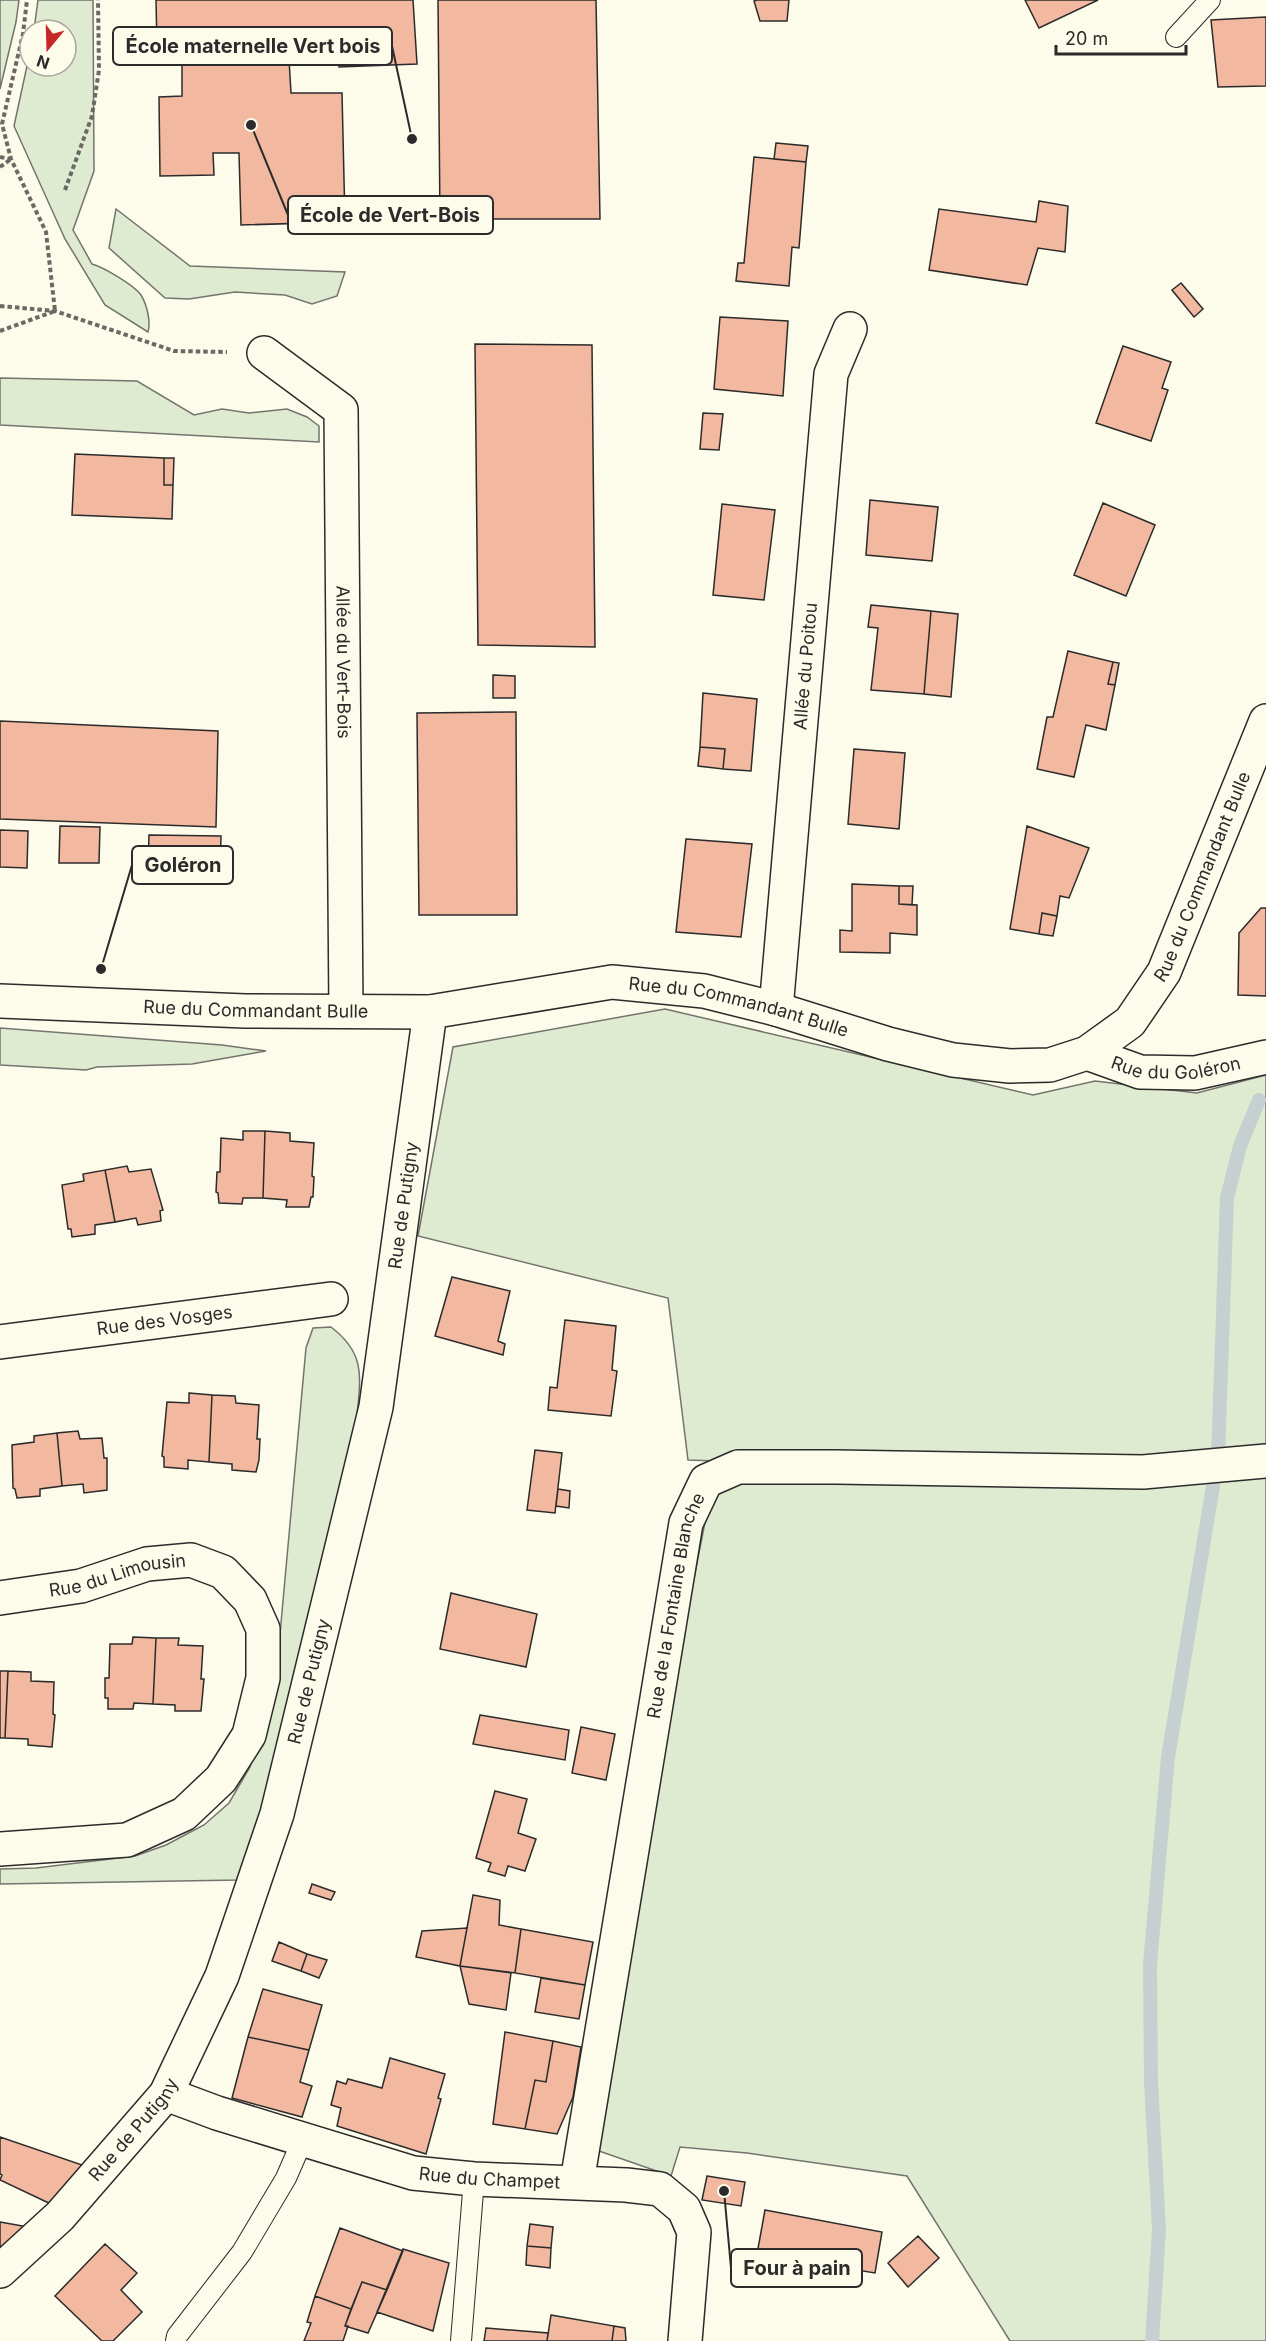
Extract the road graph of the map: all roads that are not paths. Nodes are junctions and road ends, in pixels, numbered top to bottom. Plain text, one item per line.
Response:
1 (1210, 0) edge
2 (1176, 37) dead end
3 (850, 329) dead end
4 (264, 353) road end
5 (1266, 721) edge
6 (0, 1001) edge
7 (776, 1009) junction
8 (346, 1011) junction
9 (430, 1012) junction
10 (1087, 1053) junction
11 (1266, 1058) edge
12 (331, 1299) dead end
13 (0, 1342) edge
14 (1266, 1461) edge
15 (0, 1598) edge
16 (0, 1849) edge
17 (166, 2094) junction
18 (303, 2139) junction
19 (474, 2179) junction
20 (577, 2182) junction
21 (0, 2271) edge
22 (176, 2341) edge
23 (461, 2341) edge
24 (685, 2341) edge

1 - 2 lane
3 - 7 street, Allée du Poitou
4 - 8 street, Allée du Vert-Bois
5 - 10 street, Rue du Commandant Bulle
6 - 8 street, Rue du Commandant Bulle
7 - 9 street, Rue du Commandant Bulle
7 - 10 street, Rue du Commandant Bulle
8 - 9 street, Rue du Commandant Bulle
9 - 17 street, Rue de Putigny
10 - 11 street, Rue du Goléron
12 - 13 street, Rue des Vosges
14 - 20 street, Rue de la Fontaine Blanche
15 - 16 street, Rue du Limousin
17 - 18 street, Rue du Champet
17 - 21 street, Rue de Putigny
18 - 19 street, Rue du Champet
18 - 22 lane
19 - 20 street, Rue du Champet
19 - 23 lane
20 - 24 street, Rue du Champet

